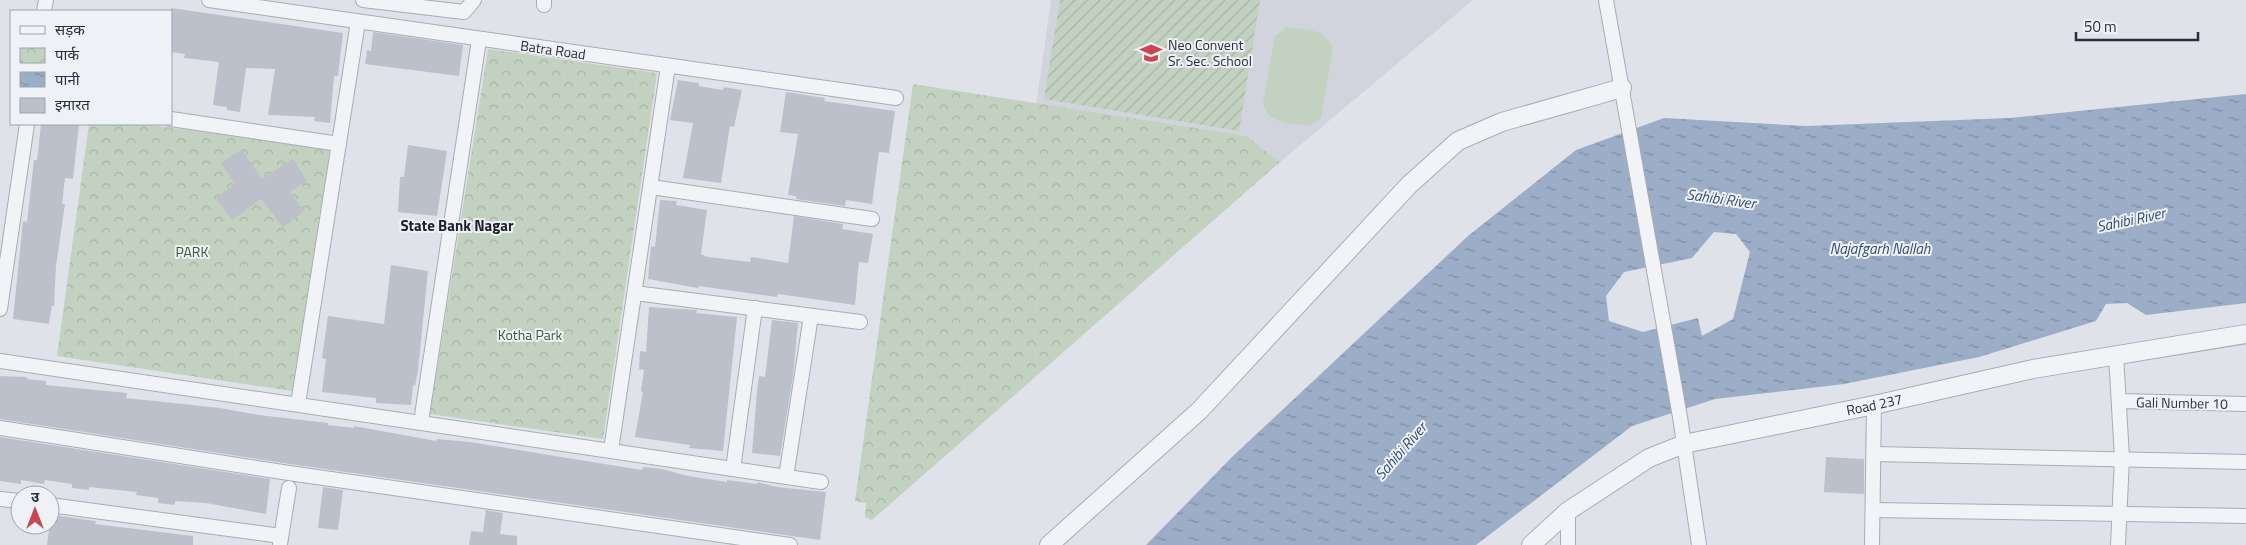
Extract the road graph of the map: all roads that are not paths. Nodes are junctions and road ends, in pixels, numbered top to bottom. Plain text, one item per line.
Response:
1 (209, 0) edge
2 (363, 0) edge
3 (474, 0) edge
4 (1606, 0) edge
5 (358, 22) junction
6 (479, 40) junction
7 (668, 66) junction
8 (1622, 88) junction
9 (896, 98) dead end
10 (172, 119) edge
11 (28, 125) edge
12 (339, 144) junction
13 (650, 187) junction
14 (872, 219) dead end
15 (635, 293) junction
16 (755, 308) junction
17 (0, 309) edge
18 (811, 316) junction
19 (860, 322) dead end
20 (2246, 334) edge
21 (2116, 355) junction
22 (0, 361) edge
23 (2119, 401) junction
24 (298, 404) junction
25 (2246, 404) edge
26 (1874, 405) junction
27 (421, 422) junction
28 (0, 428) edge
29 (1684, 444) junction
30 (611, 450) junction
31 (1874, 454) junction
32 (2122, 458) junction
33 (2246, 462) edge
34 (733, 469) junction
35 (786, 477) junction
36 (821, 482) dead end
37 (289, 488) dead end
38 (60, 507) edge
39 (1873, 510) junction
40 (1568, 511) junction
41 (2119, 515) junction
42 (2246, 516) edge
43 (281, 540) edge
44 (790, 545) edge
45 (1049, 545) edge
46 (1531, 545) edge
47 (1568, 545) edge
48 (1699, 545) edge
49 (1872, 545) edge
50 (2118, 545) edge

1 - 5 street, Batra Road
2 - 3 street
4 - 8 street
5 - 6 street, Batra Road
5 - 12 street
6 - 7 street, Batra Road
6 - 27 street
7 - 9 street, Batra Road
7 - 13 street
8 - 29 street
8 - 45 street
10 - 12 street
11 - 17 street
12 - 24 street
13 - 14 street
13 - 15 street
15 - 16 street
15 - 30 street
16 - 18 street
16 - 34 street
18 - 19 street
18 - 35 street
20 - 21 street, Road 237
21 - 23 street
21 - 26 street, Road 237
22 - 24 street
23 - 25 street, Gali Number 10
23 - 32 street
24 - 27 street
26 - 29 street, Road 237
26 - 31 street
27 - 30 street
28 - 44 street
29 - 40 street, Road 237
29 - 48 street
30 - 34 street
31 - 32 street
31 - 39 street
32 - 33 street
32 - 41 street
34 - 35 street
35 - 36 street
37 - 43 street
38 - 43 street
39 - 41 street
39 - 49 street
40 - 46 street, Road 237
40 - 47 street
41 - 42 street
41 - 50 street

